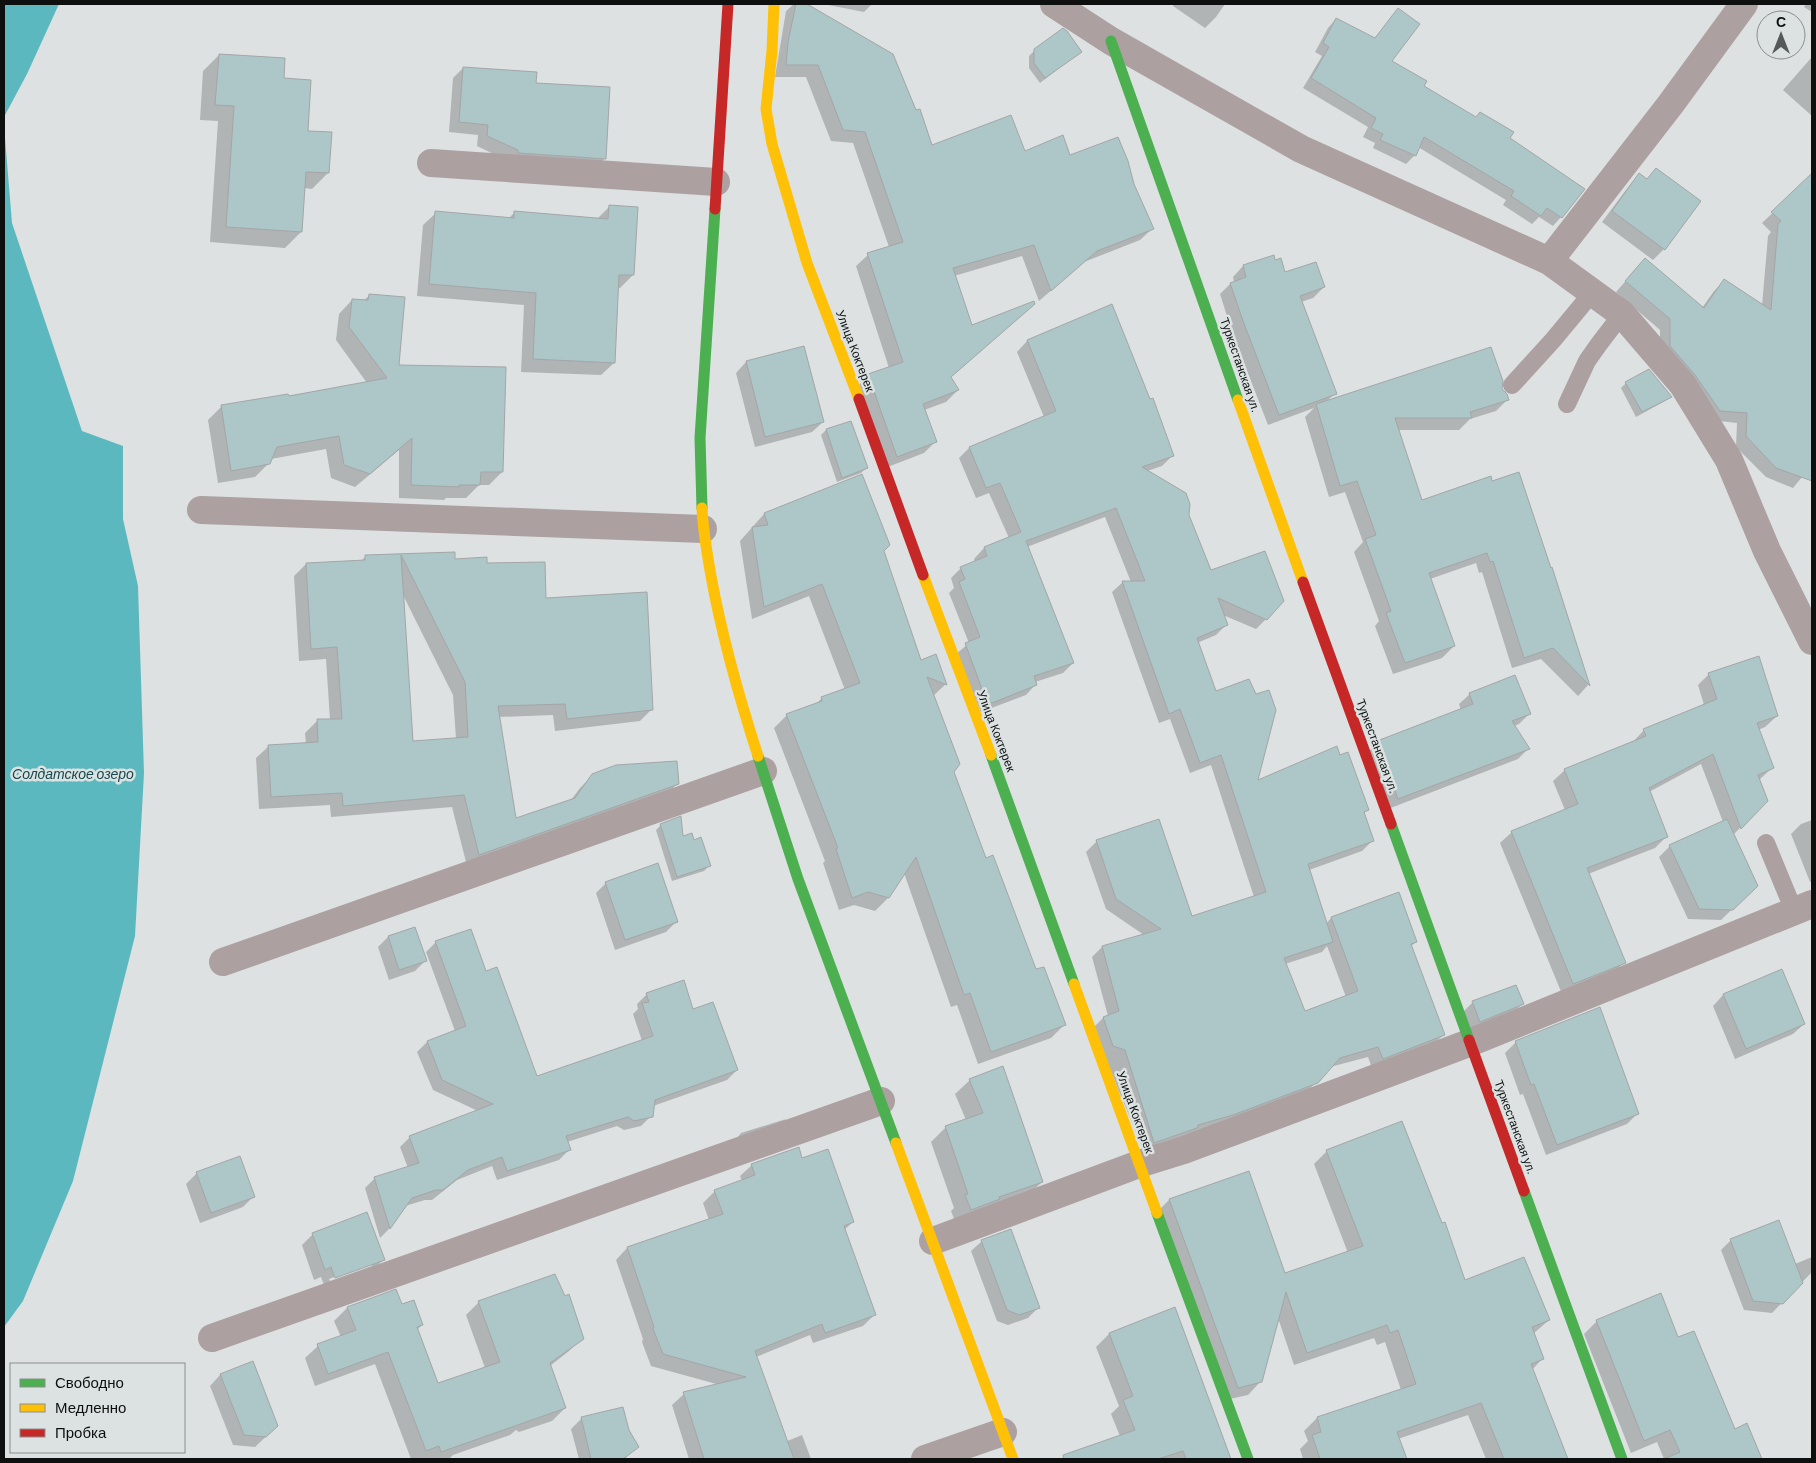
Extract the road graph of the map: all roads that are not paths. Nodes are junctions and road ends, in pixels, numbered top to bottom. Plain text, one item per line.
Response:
1 (728, 4) edge
2 (774, 4) edge
3 (1054, 4) edge
4 (1744, 4) edge
5 (1111, 41) junction
6 (431, 163) dead end
7 (716, 182) junction
8 (1549, 261) junction
9 (1592, 293) junction
10 (1622, 314) junction
11 (1512, 385) dead end
12 (1566, 404) dead end
13 (201, 510) dead end
14 (703, 529) junction
15 (1812, 641) edge
16 (763, 771) junction
17 (1766, 843) dead end
18 (1803, 908) edge
19 (222, 962) dead end
20 (1469, 1042) junction
21 (881, 1101) junction
22 (1139, 1164) junction
23 (933, 1241) junction
24 (212, 1338) dead end
25 (1003, 1432) junction
26 (925, 1459) edge
27 (1013, 1459) edge
28 (1248, 1459) edge
29 (1622, 1459) edge

1 - 7 street
2 - 22 street, Улица Коктерек
3 - 5 street
4 - 8 street
5 - 8 street
5 - 20 street, Туркестанская ул.
6 - 7 street
7 - 14 street
8 - 9 street
9 - 10 street
9 - 11 lane
10 - 12 lane
10 - 15 street
13 - 14 street
14 - 16 street
16 - 19 street
16 - 21 street
17 - 18 lane
18 - 20 street
20 - 22 street
20 - 29 street, Туркестанская ул.
21 - 23 street
21 - 24 street
22 - 23 street
22 - 28 street, Улица Коктерек
23 - 25 street
25 - 26 street
25 - 27 street

